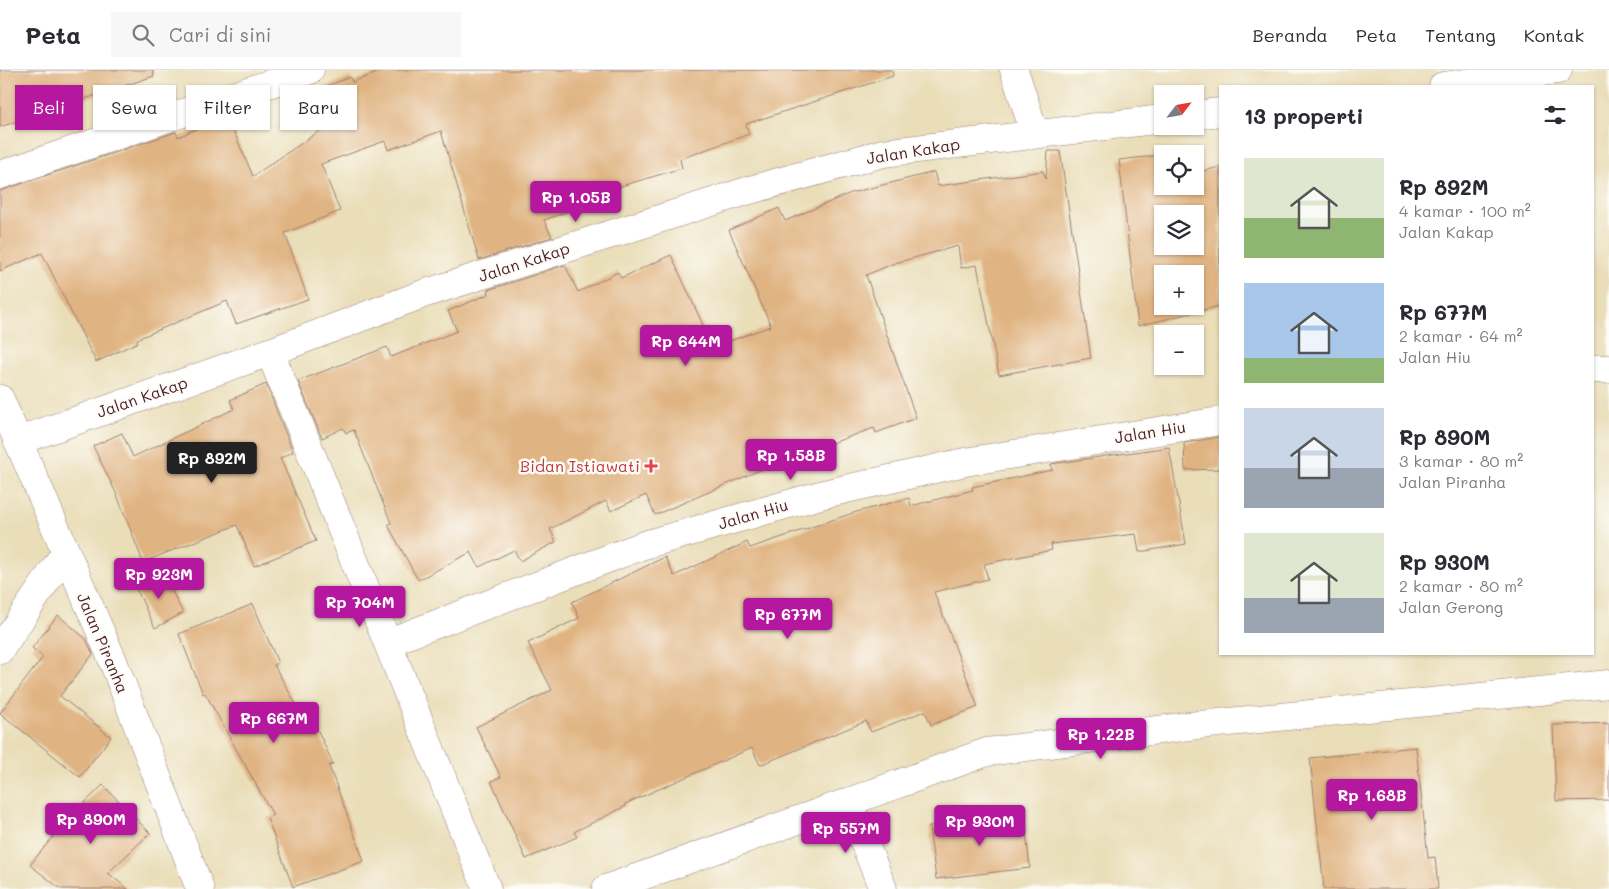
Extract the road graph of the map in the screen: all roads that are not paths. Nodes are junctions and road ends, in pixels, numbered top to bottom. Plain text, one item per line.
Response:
1 (310, 70) edge
2 (1014, 70) edge
3 (1558, 70) edge
4 (1450, 85) edge
5 (1219, 112) edge
6 (1204, 114) edge
7 (1154, 120) edge
8 (1035, 134) junction
9 (0, 175) edge
10 (270, 352) junction
11 (0, 399) edge
12 (1219, 421) edge
13 (18, 441) junction
14 (64, 553) junction
15 (389, 642) junction
16 (0, 650) edge
17 (1609, 684) edge
18 (848, 802) junction
19 (200, 889) edge
20 (487, 889) edge
21 (606, 889) edge
22 (883, 889) edge

1 - 9 street
2 - 8 street
3 - 4 street
5 - 6 street
7 - 8 street, Jalan Kakap
8 - 10 street, Jalan Kakap
10 - 13 street, Jalan Kakap
10 - 15 street
11 - 13 street, Jalan Piranha
12 - 15 street, Jalan Hiu
13 - 14 street, Jalan Piranha
14 - 16 street
14 - 19 street, Jalan Piranha
15 - 20 street
17 - 18 street
18 - 21 street
18 - 22 street

